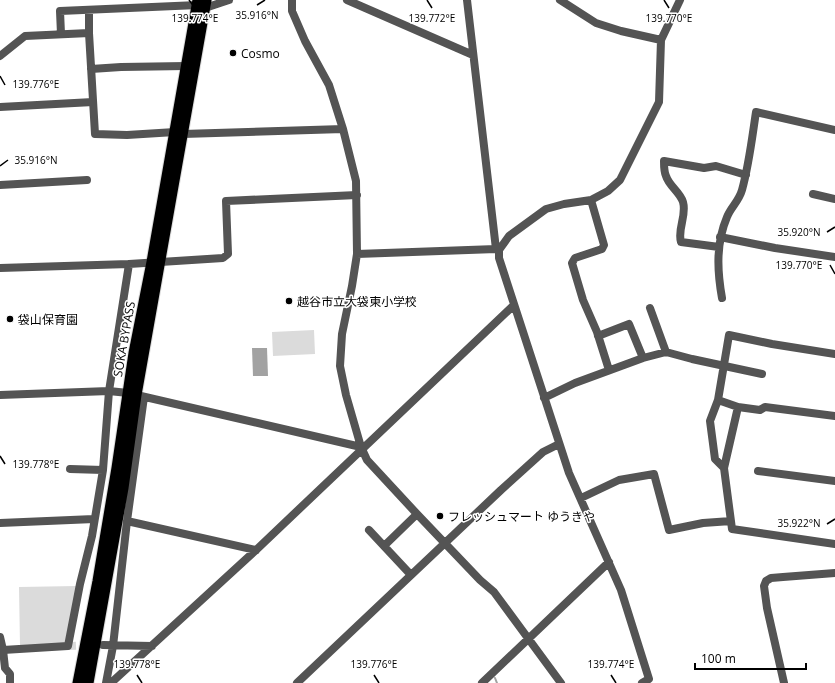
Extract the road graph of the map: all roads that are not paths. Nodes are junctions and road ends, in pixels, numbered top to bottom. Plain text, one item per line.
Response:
1 (229, 0) edge
2 (292, 0) edge
3 (347, 0) edge
4 (467, 0) edge
5 (560, 0) edge
6 (680, 0) edge
7 (202, 3) edge
8 (142, 4) edge
9 (89, 10) junction
10 (89, 33) junction
11 (61, 34) junction
12 (661, 40) junction
13 (473, 55) junction
14 (0, 56) edge
15 (186, 66) junction
16 (91, 69) junction
17 (93, 102) junction
18 (0, 107) edge
19 (343, 129) junction
20 (835, 130) edge
21 (179, 133) junction
22 (746, 174) junction
23 (87, 180) dead end
24 (0, 184) edge
25 (813, 194) dead end
26 (357, 195) junction
27 (835, 199) edge
28 (591, 200) junction
29 (720, 237) junction
30 (719, 247) junction
31 (497, 250) junction
32 (357, 254) junction
33 (835, 257) edge
34 (156, 262) junction
35 (129, 264) junction
36 (0, 268) edge
37 (722, 298) dead end
38 (514, 305) junction
39 (650, 308) dead end
40 (598, 336) junction
41 (666, 352) junction
42 (835, 354) edge
43 (642, 358) junction
44 (724, 366) junction
45 (609, 370) junction
46 (762, 374) dead end
47 (109, 391) junction
48 (0, 395) edge
49 (136, 395) junction
50 (544, 398) junction
51 (718, 400) junction
52 (738, 407) junction
53 (835, 416) edge
54 (559, 444) junction
55 (362, 448) junction
56 (724, 468) junction
57 (70, 469) dead end
58 (103, 470) junction
59 (758, 471) dead end
60 (835, 481) edge
61 (581, 498) junction
62 (417, 514) junction
63 (94, 519) junction
64 (127, 521) junction
65 (731, 521) junction
66 (0, 523) edge
67 (369, 530) dead end
68 (444, 543) junction
69 (835, 544) edge
70 (384, 546) junction
71 (256, 550) junction
72 (609, 562) junction
73 (835, 574) edge
74 (411, 575) junction
75 (0, 637) edge
76 (529, 638) junction
77 (103, 645) dead end
78 (113, 646) junction
79 (152, 646) junction
80 (3, 650) junction
81 (10, 683) edge
82 (78, 683) edge
83 (88, 683) edge
84 (106, 683) edge
85 (111, 683) edge
86 (298, 683) edge
87 (482, 683) edge
88 (561, 683) edge
89 (642, 683) edge
90 (784, 683) edge

1 - 7 street
2 - 19 street
3 - 13 street
4 - 13 street
5 - 12 street
6 - 12 street
7 - 8 street
7 - 15 highway, SOKA BYPASS
7 - 21 highway, SOKA BYPASS
8 - 9 street
9 - 10 street
9 - 11 street
10 - 11 street
10 - 16 street
11 - 14 street
12 - 28 street
13 - 31 street
15 - 16 street
15 - 21 highway, SOKA BYPASS
16 - 17 street
17 - 18 street
17 - 21 street
19 - 21 street
19 - 26 street
20 - 22 street
21 - 34 highway, SOKA BYPASS
22 - 29 street
22 - 30 street
23 - 24 street
25 - 27 street
26 - 32 street
26 - 34 street
28 - 31 street
28 - 40 street
29 - 30 street
29 - 33 street
30 - 37 street
31 - 32 street
31 - 38 street
32 - 55 street
34 - 35 street
34 - 49 highway, SOKA BYPASS
35 - 36 street
35 - 47 street
38 - 50 street
38 - 55 street
39 - 41 street
40 - 43 street
40 - 45 street
41 - 43 street
41 - 44 street
42 - 44 street
43 - 45 street
44 - 46 street
44 - 51 street
45 - 50 street
47 - 48 street
47 - 49 street
47 - 58 street
49 - 55 street
49 - 64 street
49 - 82 highway, SOKA BYPASS
49 - 83 highway, SOKA BYPASS
50 - 54 street
51 - 52 street
51 - 56 street
52 - 53 street
52 - 56 street
54 - 61 street
54 - 68 street
55 - 62 street
55 - 71 street
56 - 65 street
57 - 58 street
58 - 63 street
59 - 60 street
61 - 65 street
61 - 72 street
62 - 68 street
62 - 70 street
63 - 66 street
63 - 80 street
64 - 71 street
64 - 78 street
65 - 69 street
67 - 70 street
68 - 74 street
68 - 76 street
70 - 74 street
71 - 79 street
72 - 76 street
72 - 89 street
73 - 90 street
74 - 86 street
75 - 80 street
76 - 87 street
76 - 88 street
77 - 78 street
78 - 79 street
78 - 84 street
79 - 85 street
80 - 81 street

